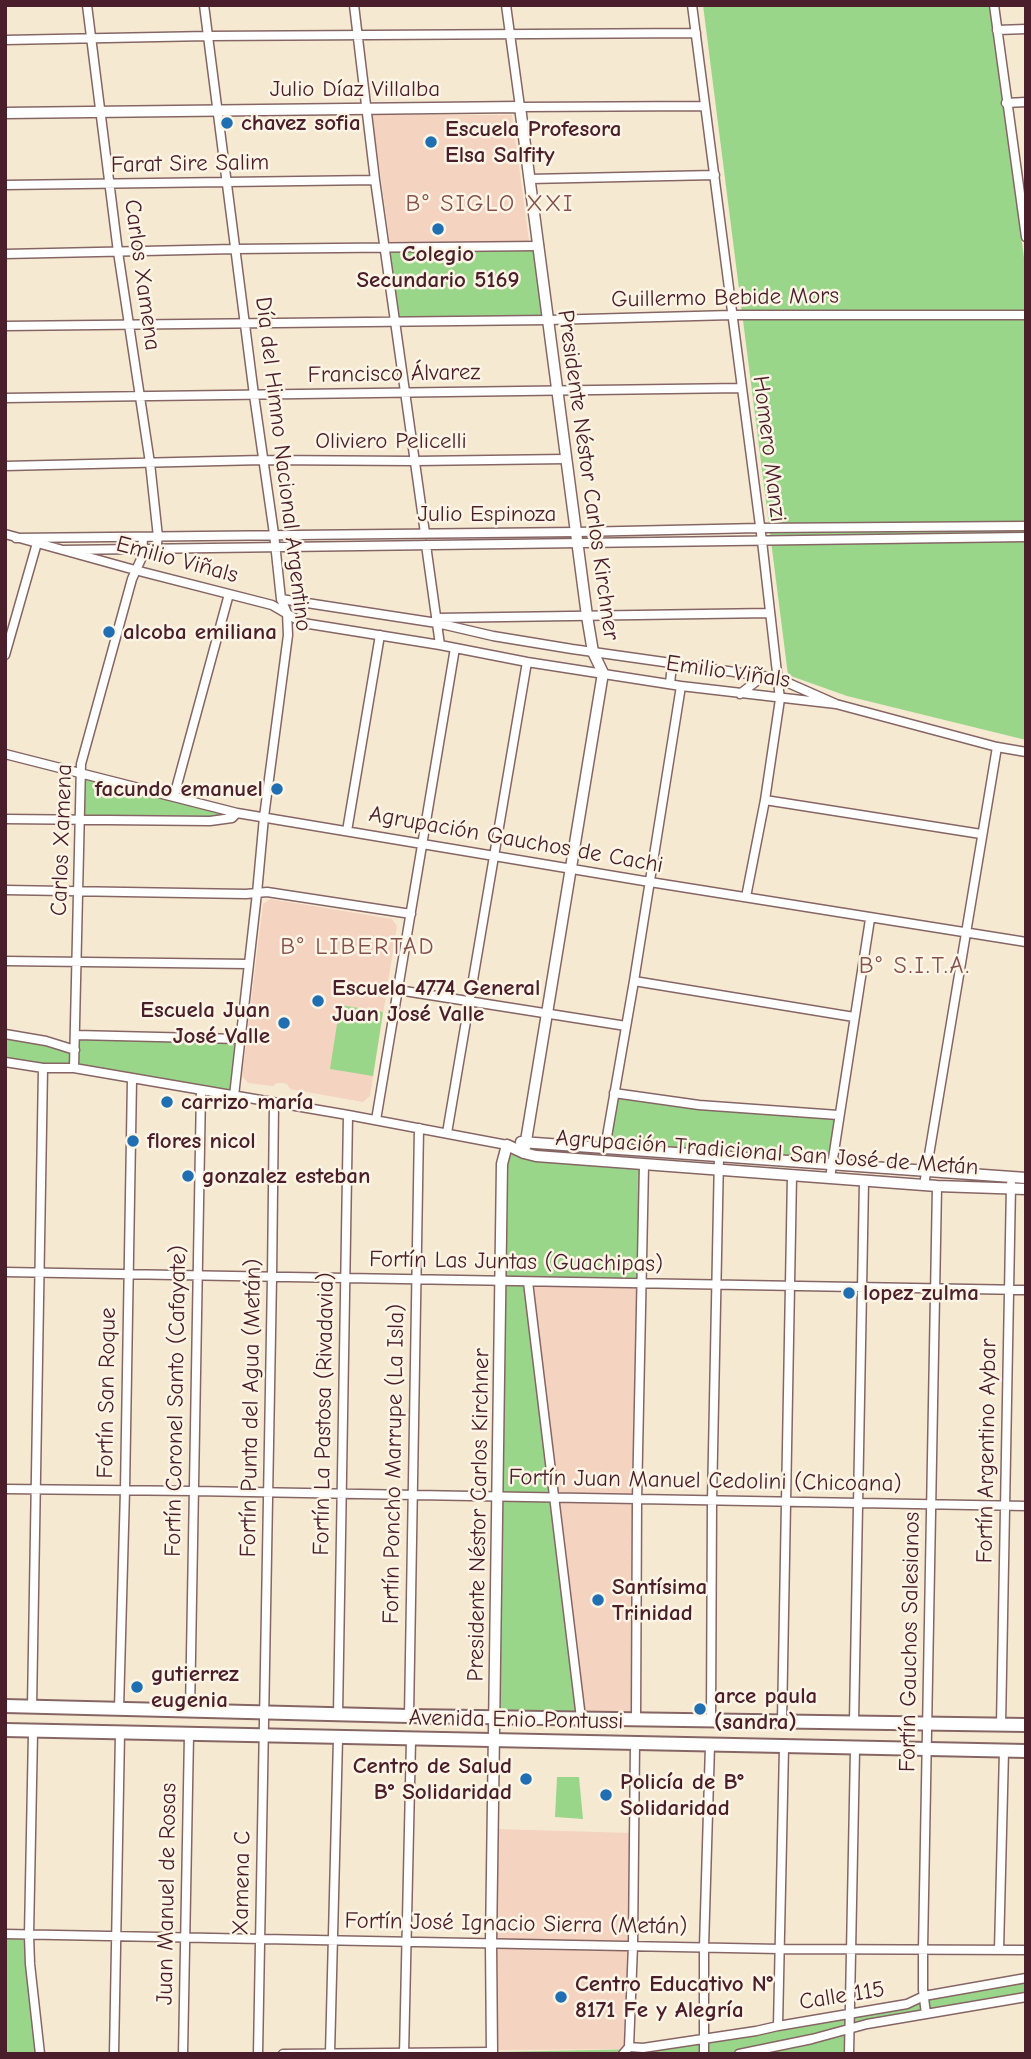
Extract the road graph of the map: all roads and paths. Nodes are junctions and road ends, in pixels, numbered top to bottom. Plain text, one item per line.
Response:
1 (87, 5) edge
2 (204, 5) edge
3 (354, 5) edge
4 (506, 5) edge
5 (692, 5) edge
6 (993, 5) edge
7 (1026, 29) edge
8 (997, 30) junction
9 (696, 33) junction
10 (511, 35) junction
11 (208, 36) junction
12 (358, 36) junction
13 (91, 39) junction
14 (5, 40) edge
15 (1026, 102) edge
16 (1006, 103) junction
17 (705, 106) junction
18 (520, 107) junction
19 (366, 109) junction
20 (218, 110) junction
21 (101, 111) junction
22 (5, 113) edge
23 (715, 175) junction
24 (1021, 175) edge
25 (529, 179) junction
26 (375, 180) junction
27 (227, 183) junction
28 (110, 184) junction
29 (5, 185) edge
30 (1026, 237) edge
31 (539, 246) junction
32 (385, 248) junction
33 (235, 249) junction
34 (118, 252) junction
35 (5, 254) edge
36 (733, 315) junction
37 (1026, 315) edge
38 (548, 320) junction
39 (394, 321) junction
40 (245, 323) junction
41 (5, 326) edge
42 (129, 326) junction
43 (742, 387) junction
44 (558, 391) junction
45 (405, 393) junction
46 (254, 394) junction
47 (140, 396) junction
48 (5, 398) edge
49 (566, 459) junction
50 (263, 460) junction
51 (415, 461) junction
52 (150, 463) junction
53 (5, 466) edge
54 (1026, 526) edge
55 (760, 528) junction
56 (577, 532) junction
57 (425, 533) junction
58 (5, 534) edge
59 (274, 534) junction
60 (143, 537) junction
61 (158, 537) junction
62 (1026, 537) edge
63 (16, 538) junction
64 (762, 541) junction
65 (37, 543) junction
66 (579, 544) junction
67 (426, 545) junction
68 (275, 547) junction
69 (156, 549) junction
70 (63, 550) junction
71 (143, 550) junction
72 (135, 570) junction
73 (229, 594) junction
74 (281, 599) junction
75 (287, 613) junction
76 (770, 613) junction
77 (587, 616) junction
78 (437, 621) junction
79 (380, 635) junction
80 (440, 645) junction
81 (455, 648) junction
82 (593, 652) junction
83 (5, 655) edge
84 (527, 662) junction
85 (672, 664) junction
86 (603, 673) junction
87 (763, 676) junction
88 (777, 678) junction
89 (670, 684) junction
90 (681, 686) junction
91 (740, 694) junction
92 (780, 699) junction
93 (836, 704) junction
94 (997, 747) junction
95 (1026, 752) edge
96 (5, 754) edge
97 (80, 774) junction
98 (174, 796) junction
99 (765, 800) junction
100 (237, 813) junction
101 (264, 817) junction
102 (5, 819) edge
103 (80, 821) junction
104 (346, 831) junction
105 (981, 834) junction
106 (422, 844) junction
107 (494, 856) junction
108 (570, 869) junction
109 (650, 882) junction
110 (5, 890) edge
111 (79, 891) junction
112 (257, 893) junction
113 (746, 897) junction
114 (411, 915) junction
115 (870, 919) junction
116 (966, 933) junction
117 (1026, 942) edge
118 (5, 961) edge
119 (77, 962) junction
120 (249, 964) junction
121 (634, 981) junction
122 (398, 990) junction
123 (470, 1000) junction
124 (546, 1012) junction
125 (854, 1017) junction
126 (626, 1026) junction
127 (5, 1034) edge
128 (76, 1035) junction
129 (240, 1039) junction
130 (75, 1050) junction
131 (5, 1062) edge
132 (43, 1068) junction
133 (74, 1068) junction
134 (132, 1079) junction
135 (201, 1090) junction
136 (614, 1093) junction
137 (234, 1096) junction
138 (274, 1103) junction
139 (348, 1115) junction
140 (838, 1115) junction
141 (376, 1120) junction
142 (419, 1128) junction
143 (447, 1133) junction
144 (525, 1141) junction
145 (507, 1145) junction
146 (604, 1148) junction
147 (524, 1153) junction
148 (719, 1156) junction
149 (831, 1164) junction
150 (644, 1165) junction
151 (718, 1170) junction
152 (926, 1172) junction
153 (792, 1175) junction
154 (830, 1178) junction
155 (864, 1181) junction
156 (1025, 1182) edge
157 (1011, 1183) junction
158 (924, 1185) junction
159 (937, 1186) junction
160 (5, 1272) edge
161 (38, 1273) junction
162 (127, 1275) junction
163 (197, 1275) junction
164 (272, 1277) junction
165 (346, 1278) junction
166 (416, 1279) junction
167 (502, 1282) junction
168 (528, 1282) junction
169 (643, 1283) junction
170 (717, 1284) junction
171 (790, 1286) junction
172 (863, 1288) junction
173 (936, 1290) junction
174 (1009, 1290) junction
175 (1026, 1290) edge
176 (5, 1489) edge
177 (35, 1490) junction
178 (125, 1490) junction
179 (194, 1490) junction
180 (269, 1493) junction
181 (343, 1494) junction
182 (414, 1496) junction
183 (498, 1497) junction
184 (555, 1499) junction
185 (637, 1500) junction
186 (712, 1501) junction
187 (786, 1502) junction
188 (857, 1504) junction
189 (933, 1505) junction
190 (1005, 1506) junction
191 (1026, 1506) edge
192 (5, 1706) edge
193 (32, 1707) junction
194 (119, 1709) junction
195 (190, 1711) junction
196 (264, 1713) junction
197 (338, 1715) junction
198 (409, 1716) junction
199 (496, 1717) junction
200 (581, 1718) junction
201 (636, 1718) junction
202 (710, 1719) junction
203 (782, 1721) junction
204 (854, 1722) junction
205 (928, 1723) junction
206 (1001, 1725) junction
207 (1026, 1725) edge
208 (5, 1730) edge
209 (33, 1732) junction
210 (120, 1734) junction
211 (189, 1735) junction
212 (264, 1737) junction
213 (338, 1738) junction
214 (411, 1740) junction
215 (495, 1741) junction
216 (635, 1743) junction
217 (710, 1745) junction
218 (784, 1747) junction
219 (855, 1748) junction
220 (927, 1750) junction
221 (1004, 1751) junction
222 (1026, 1751) edge
223 (5, 1934) edge
224 (29, 1935) junction
225 (116, 1936) junction
226 (186, 1937) junction
227 (260, 1938) junction
228 (334, 1940) junction
229 (407, 1941) junction
230 (491, 1943) junction
231 (633, 1945) junction
232 (705, 1947) junction
233 (780, 1949) junction
234 (851, 1949) junction
235 (923, 1949) junction
236 (999, 1950) junction
237 (1026, 1950) edge
238 (1026, 1978) edge
239 (924, 1996) junction
240 (1026, 1997) edge
241 (850, 2014) junction
242 (926, 2014) junction
243 (778, 2026) junction
244 (849, 2030) junction
245 (705, 2038) junction
246 (643, 2048) junction
247 (626, 2051) edge
248 (330, 2053) edge
249 (404, 2053) edge
250 (492, 2053) edge
251 (40, 2054) edge
252 (114, 2054) edge
253 (183, 2054) edge
254 (258, 2054) edge
255 (283, 2054) edge
256 (653, 2054) edge
257 (704, 2054) edge
258 (739, 2054) edge
259 (849, 2054) edge

1 - 13 street, Carlos Xamena
2 - 11 street, Día del Himno Nacional Argentino
3 - 12 street
4 - 10 street, Presidente Néstor Carlos Kirchner
5 - 9 street, Homero Manzi
6 - 8 street
7 - 8 street
8 - 16 street
9 - 10 street
9 - 17 street, Homero Manzi
10 - 12 street
10 - 18 street, Presidente Néstor Carlos Kirchner
11 - 12 street
11 - 13 street
11 - 20 street, Día del Himno Nacional Argentino
12 - 19 street
13 - 14 street
13 - 21 street, Carlos Xamena
15 - 16 street
16 - 24 street
17 - 18 street, Julio Díaz Villalba
17 - 23 street, Homero Manzi
18 - 19 street, Julio Díaz Villalba
18 - 25 street, Presidente Néstor Carlos Kirchner
19 - 20 street, Julio Díaz Villalba
19 - 26 street
20 - 21 street, Julio Díaz Villalba
20 - 27 street, Día del Himno Nacional Argentino
21 - 22 street, Julio Díaz Villalba
21 - 28 street, Carlos Xamena
23 - 25 street
23 - 36 street, Homero Manzi
24 - 30 street
25 - 31 street, Presidente Néstor Carlos Kirchner
26 - 27 street, Farat Sire Salim
26 - 32 street
27 - 28 street, Farat Sire Salim
27 - 33 street, Día del Himno Nacional Argentino
28 - 29 street, Farat Sire Salim
28 - 34 street, Carlos Xamena
31 - 32 street
31 - 38 street, Presidente Néstor Carlos Kirchner
32 - 33 street
32 - 39 street
33 - 34 street
33 - 40 street, Día del Himno Nacional Argentino
34 - 35 street
34 - 42 street, Carlos Xamena
36 - 37 street, Guillermo Bebide Mors
36 - 38 street, Guillermo Bebide Mors
36 - 43 street, Homero Manzi
38 - 39 street, Guillermo Bebide Mors
38 - 44 street, Presidente Néstor Carlos Kirchner
39 - 40 street, Guillermo Bebide Mors
39 - 45 street
40 - 42 street, Guillermo Bebide Mors
40 - 46 street, Día del Himno Nacional Argentino
41 - 42 street, Guillermo Bebide Mors
42 - 47 street, Carlos Xamena
43 - 44 street, Francisco Álvarez
43 - 55 street, Homero Manzi
44 - 45 street, Francisco Álvarez
44 - 49 street, Presidente Néstor Carlos Kirchner
45 - 46 street, Francisco Álvarez
45 - 51 street
46 - 47 street, Francisco Álvarez
46 - 50 street, Día del Himno Nacional Argentino
47 - 48 street, Francisco Álvarez
47 - 52 street, Carlos Xamena
49 - 51 street, Oliviero Pelicelli
49 - 56 street, Presidente Néstor Carlos Kirchner
50 - 51 street, Oliviero Pelicelli
50 - 52 street, Oliviero Pelicelli
50 - 59 street, Día del Himno Nacional Argentino
51 - 57 street
52 - 53 street, Oliviero Pelicelli
52 - 61 street, Carlos Xamena
54 - 55 street, Julio Espinoza
55 - 56 street, Julio Espinoza
55 - 64 street, Homero Manzi
56 - 57 street, Julio Espinoza
56 - 66 street, Presidente Néstor Carlos Kirchner
57 - 59 street, Julio Espinoza
58 - 63 street
59 - 61 street, Julio Espinoza
59 - 68 street, Día del Himno Nacional Argentino
60 - 61 street, Julio Espinoza
60 - 63 street, Julio Espinoza
60 - 71 street, Carlos Xamena
61 - 69 street, Carlos Xamena
62 - 64 street, Julio Espinoza
63 - 65 street
64 - 66 street, Julio Espinoza
64 - 76 street, Homero Manzi
65 - 70 street
65 - 83 street
66 - 67 street, Julio Espinoza
66 - 77 street, Presidente Néstor Carlos Kirchner
67 - 68 street, Julio Espinoza
67 - 78 street
68 - 69 street, Julio Espinoza
68 - 74 street, Día del Himno Nacional Argentino
69 - 71 street, Julio Espinoza
70 - 71 street, Julio Espinoza
70 - 72 street, Emilio Viñals
71 - 72 street, Carlos Xamena
72 - 73 street, Emilio Viñals
72 - 97 street, Carlos Xamena
73 - 75 street, Emilio Viñals
73 - 98 street
74 - 75 street, Día del Himno Nacional Argentino
74 - 78 street, Emilio Viñals
75 - 79 street, Emilio Viñals
75 - 101 street, Día del Himno Nacional Argentino
76 - 77 street
76 - 88 street, Homero Manzi
77 - 78 street
77 - 82 street, Presidente Néstor Carlos Kirchner
78 - 80 street
78 - 82 street, Emilio Viñals
79 - 80 street, Emilio Viñals
79 - 104 street
80 - 81 street, Emilio Viñals
81 - 84 street, Emilio Viñals
81 - 106 street
82 - 85 street, Emilio Viñals
82 - 86 street, Presidente Néstor Carlos Kirchner
84 - 86 street, Emilio Viñals
84 - 107 street
85 - 87 street, Emilio Viñals
85 - 89 street
86 - 89 street, Emilio Viñals
86 - 108 street, Presidente Néstor Carlos Kirchner
87 - 88 street, Emilio Viñals
87 - 91 street
88 - 92 street, Homero Manzi
88 - 93 street, Emilio Viñals
89 - 90 street, Emilio Viñals
90 - 91 street, Emilio Viñals
90 - 109 street
91 - 92 street, Emilio Viñals
92 - 93 street, Emilio Viñals
92 - 99 street, Homero Manzi
93 - 94 street
94 - 95 street
94 - 105 street
96 - 97 street, Agrupación Gauchos de Cachi
97 - 98 street, Agrupación Gauchos de Cachi
97 - 103 street, Carlos Xamena
98 - 100 street, Agrupación Gauchos de Cachi
99 - 105 street
99 - 113 street, Homero Manzi
100 - 101 street, Agrupación Gauchos de Cachi
100 - 103 street
101 - 104 street, Agrupación Gauchos de Cachi
101 - 112 street, Día del Himno Nacional Argentino
102 - 103 street
103 - 111 street, Carlos Xamena
104 - 106 street, Agrupación Gauchos de Cachi
105 - 116 street
106 - 107 street, Agrupación Gauchos de Cachi
106 - 114 street
107 - 108 street, Agrupación Gauchos de Cachi
107 - 123 street
108 - 109 street, Agrupación Gauchos de Cachi
108 - 124 street, Presidente Néstor Carlos Kirchner
109 - 113 street, Agrupación Gauchos de Cachi
109 - 121 street
110 - 111 street
111 - 112 street
111 - 119 street, Carlos Xamena
112 - 114 street
112 - 120 street, Día del Himno Nacional Argentino
113 - 115 street, Agrupación Gauchos de Cachi
114 - 122 street
115 - 116 street, Agrupación Gauchos de Cachi
115 - 125 street
116 - 117 street, Agrupación Gauchos de Cachi
116 - 152 street
118 - 119 street
119 - 120 street
119 - 128 street, Carlos Xamena
120 - 129 street, Día del Himno Nacional Argentino
121 - 125 street
121 - 126 street
122 - 123 street
122 - 141 street
123 - 124 street
123 - 143 street
124 - 126 street
124 - 144 street, Presidente Néstor Carlos Kirchner
125 - 140 street
126 - 136 street
127 - 130 street
128 - 129 street
128 - 130 street, Carlos Xamena
129 - 137 street, Día del Himno Nacional Argentino
130 - 133 street, Carlos Xamena
131 - 132 street, Agrupación Tradicional San José de Metán
132 - 133 street, Agrupación Tradicional San José de Metán
132 - 161 street
133 - 134 street, Agrupación Tradicional San José de Metán
134 - 135 street, Agrupación Tradicional San José de Metán
134 - 162 street, Fortín San Roque
135 - 137 street, Agrupación Tradicional San José de Metán
135 - 163 street, Fortín Coronel Santo (Cafayate)
136 - 140 street
136 - 146 street
137 - 138 street, Agrupación Tradicional San José de Metán
138 - 139 street, Agrupación Tradicional San José de Metán
138 - 164 street, Fortín Punta del Agua (Metán)
139 - 141 street, Agrupación Tradicional San José de Metán
139 - 165 street, Fortín La Pastosa (Rivadavia)
140 - 149 street
141 - 142 street, Agrupación Tradicional San José de Metán
142 - 143 street, Agrupación Tradicional San José de Metán
142 - 166 street, Fortín Poncho Marrupe (La Isla)
143 - 145 street, Agrupación Tradicional San José de Metán
144 - 145 street, Agrupación Tradicional San José de Metán
144 - 146 street, Agrupación Tradicional San José de Metán
144 - 147 street, Presidente Néstor Carlos Kirchner
145 - 147 street, Agrupación Tradicional San José de Metán
145 - 167 street, Presidente Néstor Carlos Kirchner
146 - 148 street, Agrupación Tradicional San José de Metán
147 - 150 street, Agrupación Tradicional San José de Metán
148 - 149 street, Agrupación Tradicional San José de Metán
148 - 151 street
149 - 152 street, Agrupación Tradicional San José de Metán
149 - 154 street
150 - 151 street, Agrupación Tradicional San José de Metán
150 - 169 street
151 - 153 street, Agrupación Tradicional San José de Metán
151 - 170 street
152 - 157 street, Agrupación Tradicional San José de Metán
152 - 158 street
153 - 154 street, Agrupación Tradicional San José de Metán
153 - 171 street
154 - 155 street, Agrupación Tradicional San José de Metán
155 - 158 street, Agrupación Tradicional San José de Metán
155 - 172 street
156 - 157 street, Agrupación Tradicional San José de Metán
157 - 159 street, Agrupación Tradicional San José de Metán
157 - 174 street, Fortín Argentino Aybar
158 - 159 street, Agrupación Tradicional San José de Metán
159 - 173 street, Fortín Gauchos Salesianos
160 - 161 street, Fortín Las Juntas (Guachipas)
161 - 162 street, Fortín Las Juntas (Guachipas)
161 - 177 street
162 - 163 street, Fortín Las Juntas (Guachipas)
162 - 178 street, Fortín San Roque
163 - 164 street, Fortín Las Juntas (Guachipas)
163 - 179 street, Fortín Coronel Santo (Cafayate)
164 - 165 street, Fortín Las Juntas (Guachipas)
164 - 180 street, Fortín Punta del Agua (Metán)
165 - 166 street, Fortín Las Juntas (Guachipas)
165 - 181 street, Fortín La Pastosa (Rivadavia)
166 - 167 street, Fortín Las Juntas (Guachipas)
166 - 182 street, Fortín Poncho Marrupe (La Isla)
167 - 168 street, Fortín Las Juntas (Guachipas)
167 - 183 street, Presidente Néstor Carlos Kirchner
168 - 169 street, Fortín Las Juntas (Guachipas)
168 - 184 street
169 - 170 street, Fortín Las Juntas (Guachipas)
169 - 185 street
170 - 171 street, Fortín Las Juntas (Guachipas)
170 - 186 street
171 - 172 street, Fortín Las Juntas (Guachipas)
171 - 187 street
172 - 173 street, Fortín Las Juntas (Guachipas)
172 - 188 street
173 - 174 street, Fortín Las Juntas (Guachipas)
173 - 189 street, Fortín Gauchos Salesianos
174 - 175 street, Fortín Las Juntas (Guachipas)
174 - 190 street, Fortín Argentino Aybar
176 - 177 street, Fortín Juan Manuel Cedolini (Chicoana)
177 - 178 street, Fortín Juan Manuel Cedolini (Chicoana)
177 - 193 street
178 - 179 street, Fortín Juan Manuel Cedolini (Chicoana)
178 - 194 street, Fortín San Roque
179 - 180 street, Fortín Juan Manuel Cedolini (Chicoana)
179 - 195 street, Fortín Coronel Santo (Cafayate)
180 - 181 street, Fortín Juan Manuel Cedolini (Chicoana)
180 - 196 street, Fortín Punta del Agua (Metán)
181 - 182 street, Fortín Juan Manuel Cedolini (Chicoana)
181 - 197 street, Fortín La Pastosa (Rivadavia)
182 - 183 street, Fortín Juan Manuel Cedolini (Chicoana)
182 - 198 street, Fortín Poncho Marrupe (La Isla)
183 - 184 street, Fortín Juan Manuel Cedolini (Chicoana)
183 - 199 street, Presidente Néstor Carlos Kirchner
184 - 185 street, Fortín Juan Manuel Cedolini (Chicoana)
184 - 200 street
185 - 186 street, Fortín Juan Manuel Cedolini (Chicoana)
185 - 201 street
186 - 187 street, Fortín Juan Manuel Cedolini (Chicoana)
186 - 202 street
187 - 188 street, Fortín Juan Manuel Cedolini (Chicoana)
187 - 203 street
188 - 189 street, Fortín Juan Manuel Cedolini (Chicoana)
188 - 204 street
189 - 190 street, Fortín Juan Manuel Cedolini (Chicoana)
189 - 205 street, Fortín Gauchos Salesianos
190 - 191 street, Fortín Juan Manuel Cedolini (Chicoana)
190 - 206 street, Fortín Argentino Aybar
192 - 193 main road, Avenida Enio Pontussi
193 - 194 main road, Avenida Enio Pontussi
194 - 195 main road, Avenida Enio Pontussi
195 - 196 main road, Avenida Enio Pontussi
196 - 197 main road, Avenida Enio Pontussi
196 - 212 street, Xamena C
197 - 198 main road, Avenida Enio Pontussi
198 - 199 main road, Avenida Enio Pontussi
199 - 200 main road, Avenida Enio Pontussi
199 - 215 street, Presidente Néstor Carlos Kirchner
200 - 201 main road, Avenida Enio Pontussi
201 - 202 main road, Avenida Enio Pontussi
202 - 203 main road, Avenida Enio Pontussi
203 - 204 main road, Avenida Enio Pontussi
204 - 205 main road, Avenida Enio Pontussi
205 - 206 main road, Avenida Enio Pontussi
205 - 220 street, Fortín Gauchos Salesianos
206 - 207 main road, Avenida Enio Pontussi
208 - 209 main road, Avenida Enio Pontussi
209 - 210 main road, Avenida Enio Pontussi
209 - 224 street
210 - 211 main road, Avenida Enio Pontussi
210 - 225 street
211 - 212 main road, Avenida Enio Pontussi
211 - 226 street, Juan Manuel de Rosas
212 - 213 main road, Avenida Enio Pontussi
212 - 227 street, Xamena C
213 - 214 main road, Avenida Enio Pontussi
213 - 228 street
214 - 215 main road, Avenida Enio Pontussi
214 - 229 street
215 - 216 main road, Avenida Enio Pontussi
215 - 230 street, Presidente Néstor Carlos Kirchner
216 - 217 main road, Avenida Enio Pontussi
216 - 231 street
217 - 218 main road, Avenida Enio Pontussi
217 - 232 street
218 - 219 main road, Avenida Enio Pontussi
218 - 233 street
219 - 220 main road, Avenida Enio Pontussi
219 - 234 street
220 - 221 main road, Avenida Enio Pontussi
220 - 235 street, Fortín Gauchos Salesianos
221 - 222 main road, Avenida Enio Pontussi
221 - 236 street
223 - 224 street, Fortín José Ignacio Sierra (Metán)
224 - 225 street, Fortín José Ignacio Sierra (Metán)
224 - 251 street
225 - 226 street, Fortín José Ignacio Sierra (Metán)
225 - 252 street
226 - 227 street, Fortín José Ignacio Sierra (Metán)
226 - 253 street, Juan Manuel de Rosas
227 - 228 street, Fortín José Ignacio Sierra (Metán)
227 - 254 street, Xamena C
228 - 229 street, Fortín José Ignacio Sierra (Metán)
228 - 248 street
229 - 230 street, Fortín José Ignacio Sierra (Metán)
229 - 249 street
230 - 231 street, Fortín José Ignacio Sierra (Metán)
230 - 250 street, Presidente Néstor Carlos Kirchner
231 - 232 street, Fortín José Ignacio Sierra (Metán)
231 - 247 street
232 - 233 street, Fortín José Ignacio Sierra (Metán)
232 - 245 street
233 - 234 street, Fortín José Ignacio Sierra (Metán)
233 - 243 street
234 - 235 street, Fortín José Ignacio Sierra (Metán)
234 - 241 street
235 - 236 street, Fortín José Ignacio Sierra (Metán)
235 - 239 street, Fortín Gauchos Salesianos
236 - 237 street, Fortín José Ignacio Sierra (Metán)
238 - 239 street, Calle 115
239 - 241 street, Calle 115
239 - 242 street, Fortín Gauchos Salesianos
240 - 242 street
241 - 243 street, Calle 115
241 - 244 street
242 - 244 street
243 - 245 street, Calle 115
244 - 258 street
244 - 259 street
245 - 246 street, Calle 115
245 - 257 street
246 - 247 street, Calle 115
246 - 256 street
248 - 249 street
248 - 255 street
249 - 250 street

